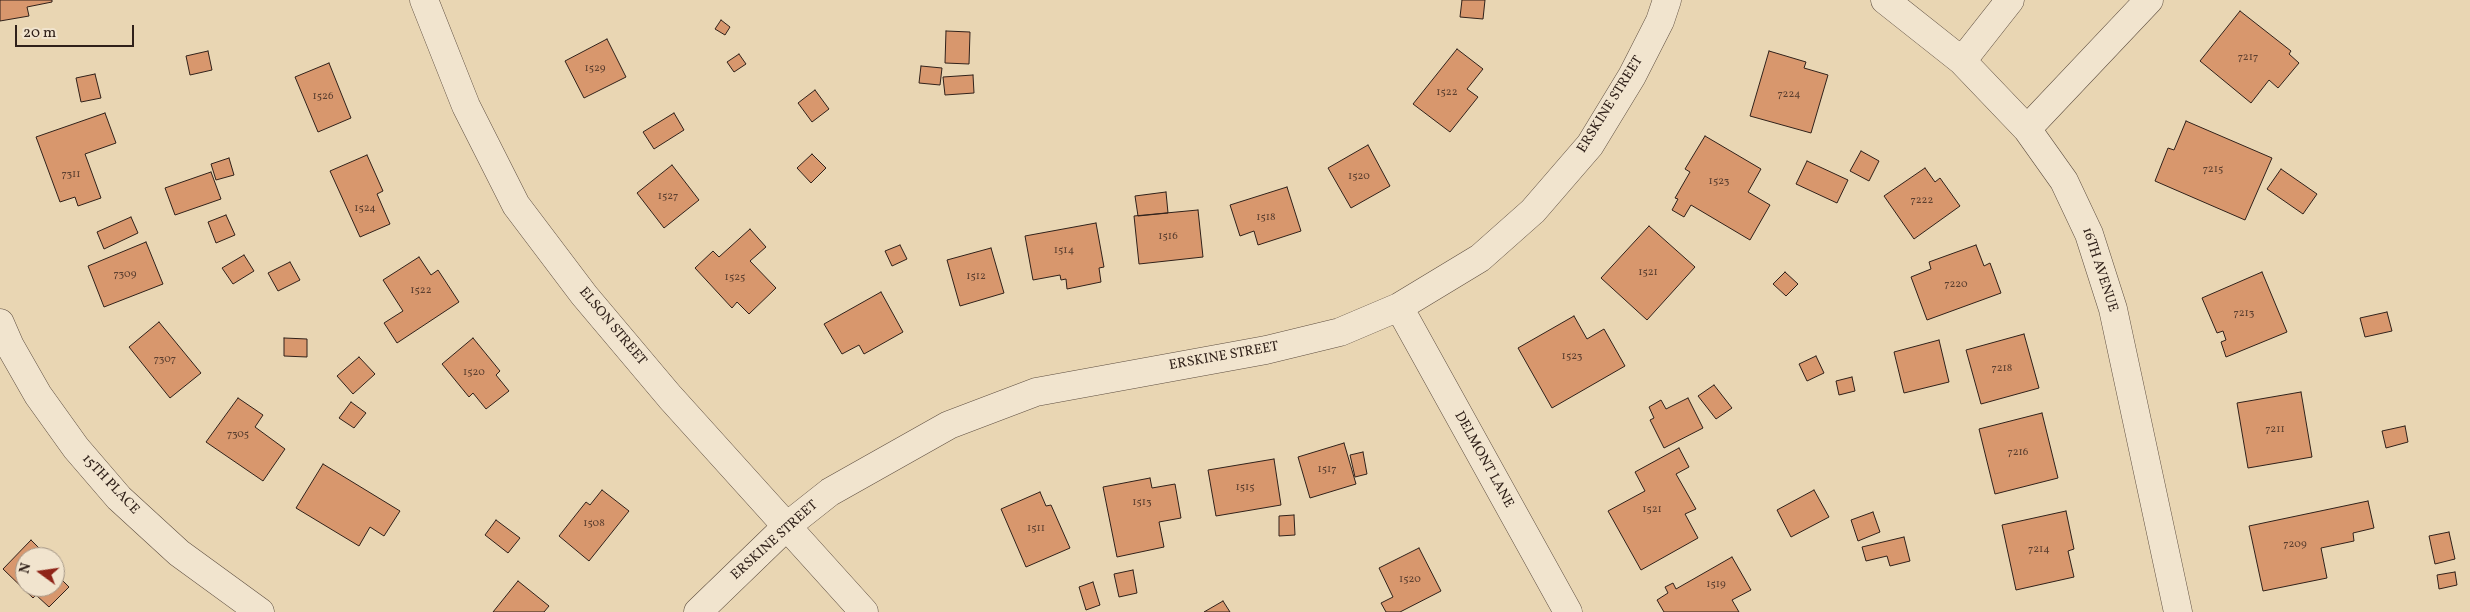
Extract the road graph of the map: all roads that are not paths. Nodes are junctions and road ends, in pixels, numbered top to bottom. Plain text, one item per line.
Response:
1 (424, 0) edge
2 (1667, 0) edge
3 (1885, 0) edge
4 (2010, 0) edge
5 (2149, 0) edge
6 (1962, 61) junction
7 (2027, 129) junction
8 (1399, 308) junction
9 (0, 323) edge
10 (787, 526) junction
11 (260, 612) edge
12 (698, 612) edge
13 (864, 612) edge
14 (1568, 612) edge
15 (2178, 612) edge

1 - 10 street, ELSON STREET
2 - 8 street, ERSKINE STREET
3 - 6 street, 16TH AVENUE
4 - 6 street
5 - 7 street
6 - 7 street, 16TH AVENUE
7 - 15 street, 16TH AVENUE
8 - 10 street, ERSKINE STREET
8 - 14 street, DELMONT LANE
9 - 11 street, 15TH PLACE
10 - 12 street, ERSKINE STREET
10 - 13 street, ELSON STREET

